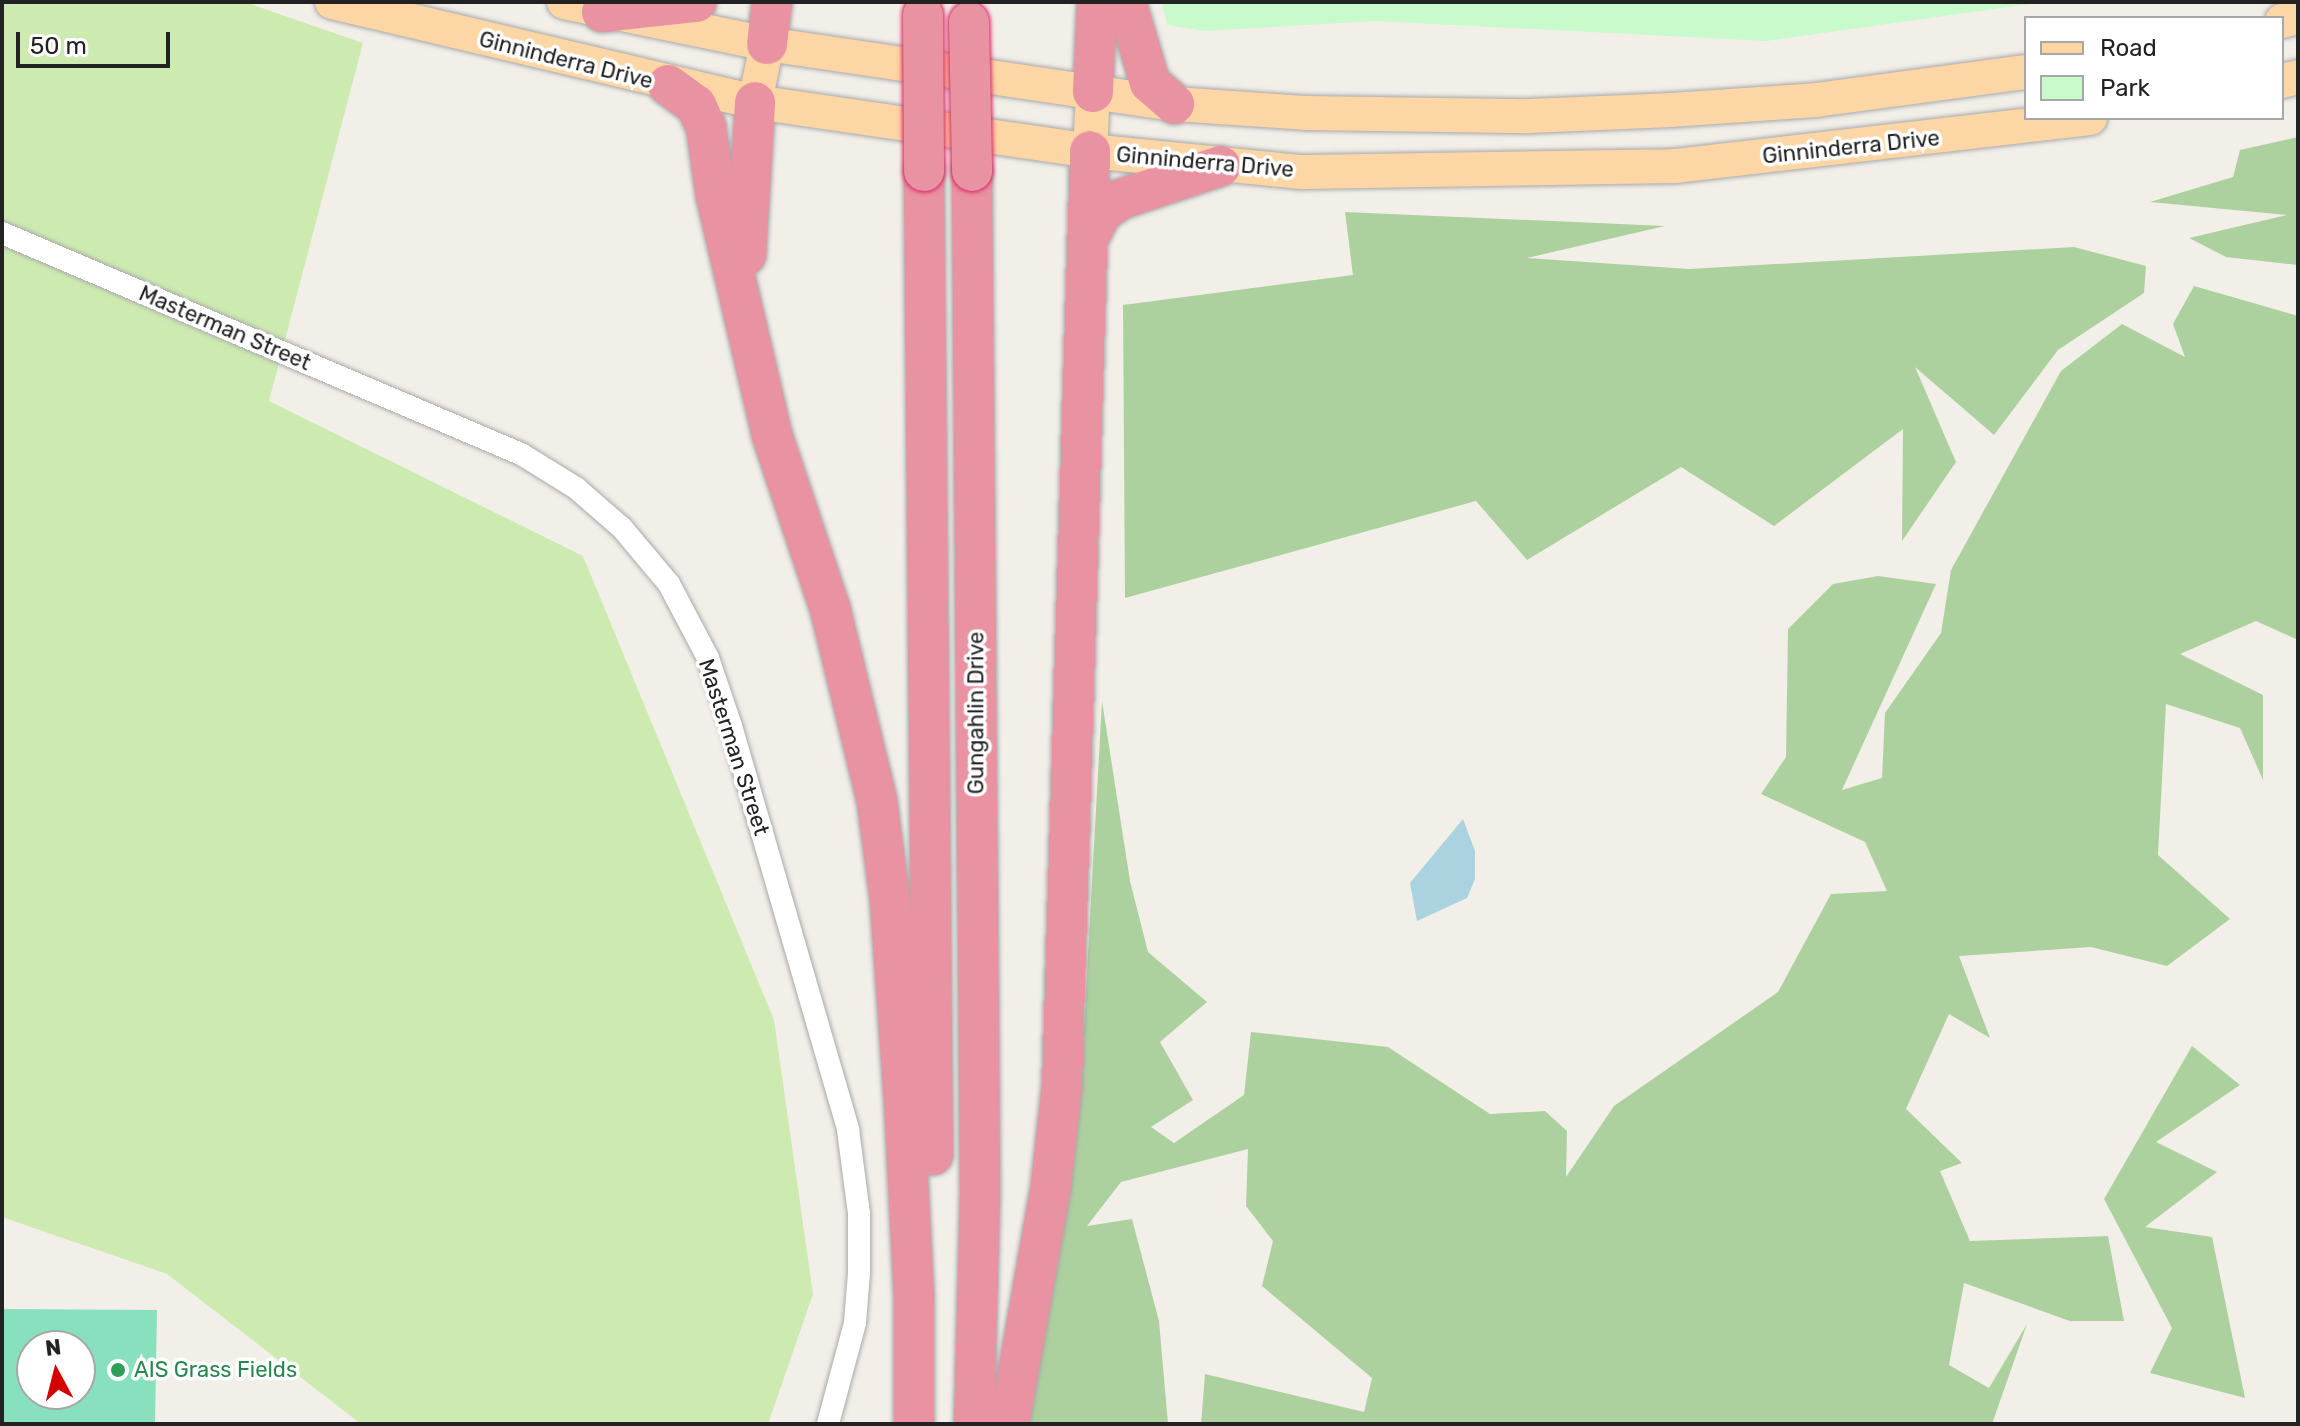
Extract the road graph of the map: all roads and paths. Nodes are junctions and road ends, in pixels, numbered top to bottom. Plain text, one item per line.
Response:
1 (332, 2) edge
2 (564, 2) edge
3 (696, 2) edge
4 (772, 2) edge
5 (1097, 2) edge
6 (1126, 2) edge
7 (923, 8) edge
8 (602, 12) junction
9 (969, 12) edge
10 (767, 44) junction
11 (2024, 72) edge
12 (668, 85) junction
13 (1093, 92) junction
14 (755, 102) junction
15 (1174, 104) junction
16 (2073, 120) edge
17 (1090, 151) junction
18 (1221, 166) junction
19 (2, 233) edge
20 (1087, 241) junction
21 (746, 327) junction
22 (828, 1424) edge
23 (914, 1424) edge
24 (931, 1424) edge
25 (974, 1424) edge
26 (1009, 1424) edge

1 - 12 main road, Ginninderra Drive
2 - 8 main road
3 - 8 highway
4 - 10 highway
5 - 13 highway
6 - 15 highway
7 - 24 highway, bridge
8 - 10 main road
9 - 25 highway, Gungahlin Drive, bridge
10 - 13 main road
10 - 14 main road
11 - 15 main road
12 - 14 main road, Ginninderra Drive
12 - 21 highway
13 - 15 main road
13 - 17 main road
14 - 17 main road, Ginninderra Drive
14 - 21 highway
16 - 18 main road, Ginninderra Drive
17 - 18 main road, Ginninderra Drive
17 - 20 highway
18 - 20 highway
19 - 22 street, Masterman Street
20 - 26 highway
21 - 23 highway

